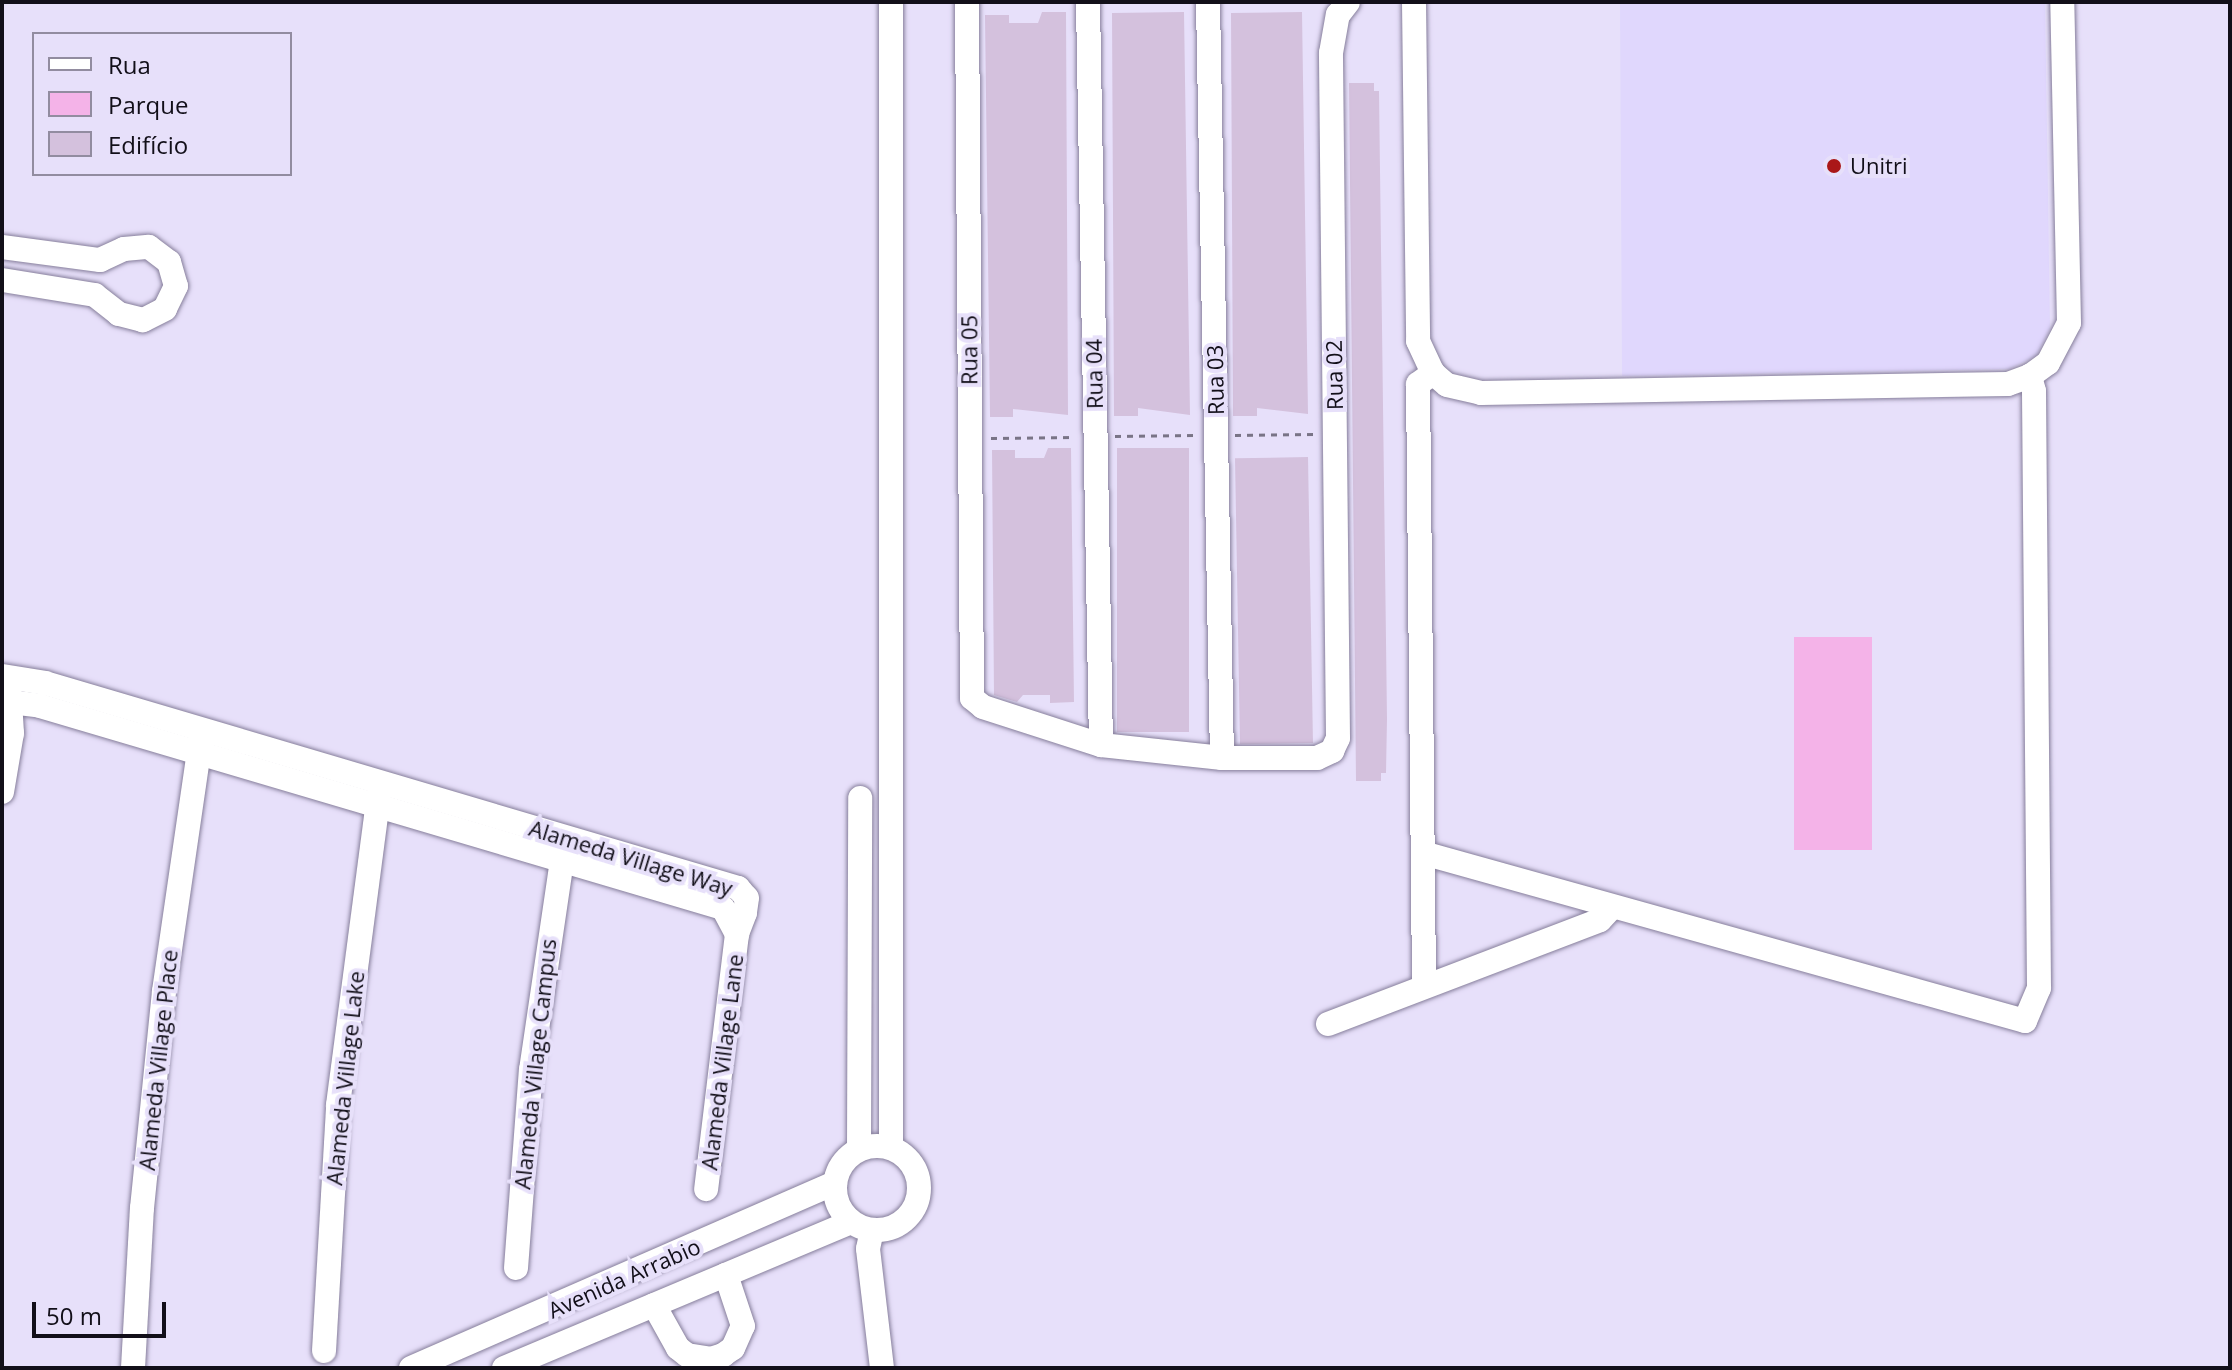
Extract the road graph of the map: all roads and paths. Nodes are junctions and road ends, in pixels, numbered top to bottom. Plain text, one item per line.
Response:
1 (891, 2) edge
2 (967, 2) edge
3 (1088, 2) edge
4 (1208, 2) edge
5 (1414, 2) edge
6 (2062, 2) edge
7 (1339, 6) edge
8 (2, 247) edge
9 (2, 280) edge
10 (1433, 373) junction
11 (2030, 376) junction
12 (1335, 433) junction
13 (1215, 435) junction
14 (1095, 437) junction
15 (969, 438) junction
16 (5, 688) edge
17 (201, 741) junction
18 (1101, 745) junction
19 (1222, 758) junction
20 (2, 792) edge
21 (379, 794) junction
22 (860, 798) dead end
23 (564, 849) junction
24 (1423, 853) junction
25 (1612, 907) junction
26 (737, 934) joint
27 (1424, 984) junction
28 (1328, 1024) dead end
29 (891, 1147) junction
30 (859, 1149) junction
31 (835, 1183) junction
32 (706, 1189) dead end
33 (862, 1226) junction
34 (516, 1268) dead end
35 (726, 1275) junction
36 (654, 1305) junction
37 (552, 1309) junction
38 (740, 1337) junction
39 (564, 1343) junction
40 (324, 1351) dead end
41 (690, 1362) edge
42 (133, 1368) edge
43 (411, 1368) edge
44 (504, 1368) edge
45 (745, 1368) edge
46 (882, 1368) edge

1 - 29 street
2 - 15 street, Rua 05
3 - 14 street, Rua 04
4 - 13 street, Rua 03
5 - 10 street
6 - 11 street
7 - 12 street, Rua 02
8 - 9 street
10 - 11 street
10 - 24 street
11 - 25 street
12 - 13 path
12 - 19 street, Rua 02
13 - 14 path
13 - 19 street, Rua 03
14 - 15 path
14 - 18 street, Rua 04
15 - 18 street, Rua 05
16 - 17 street, Alameda Village Way
16 - 20 street
17 - 21 street, Alameda Village Way
17 - 42 street, Alameda Village Place
18 - 19 street
21 - 23 street, Alameda Village Way
21 - 40 street, Alameda Village Lake
22 - 30 street
23 - 26 street, Alameda Village Way
23 - 34 street, Alameda Village Campus
24 - 25 street
24 - 27 street
25 - 27 street
26 - 32 street, Alameda Village Lane
27 - 28 street
29 - 30 street
29 - 33 street
30 - 31 street
31 - 33 street
31 - 37 street, Avenida Arrabio
33 - 35 street, Avenida Arrabio
33 - 46 street
35 - 36 street, Avenida Arrabio
35 - 38 street
36 - 39 street, Avenida Arrabio
36 - 41 street
37 - 39 street
37 - 43 street, Avenida Arrabio
38 - 41 street
38 - 45 street
39 - 44 street, Avenida Arrabio

